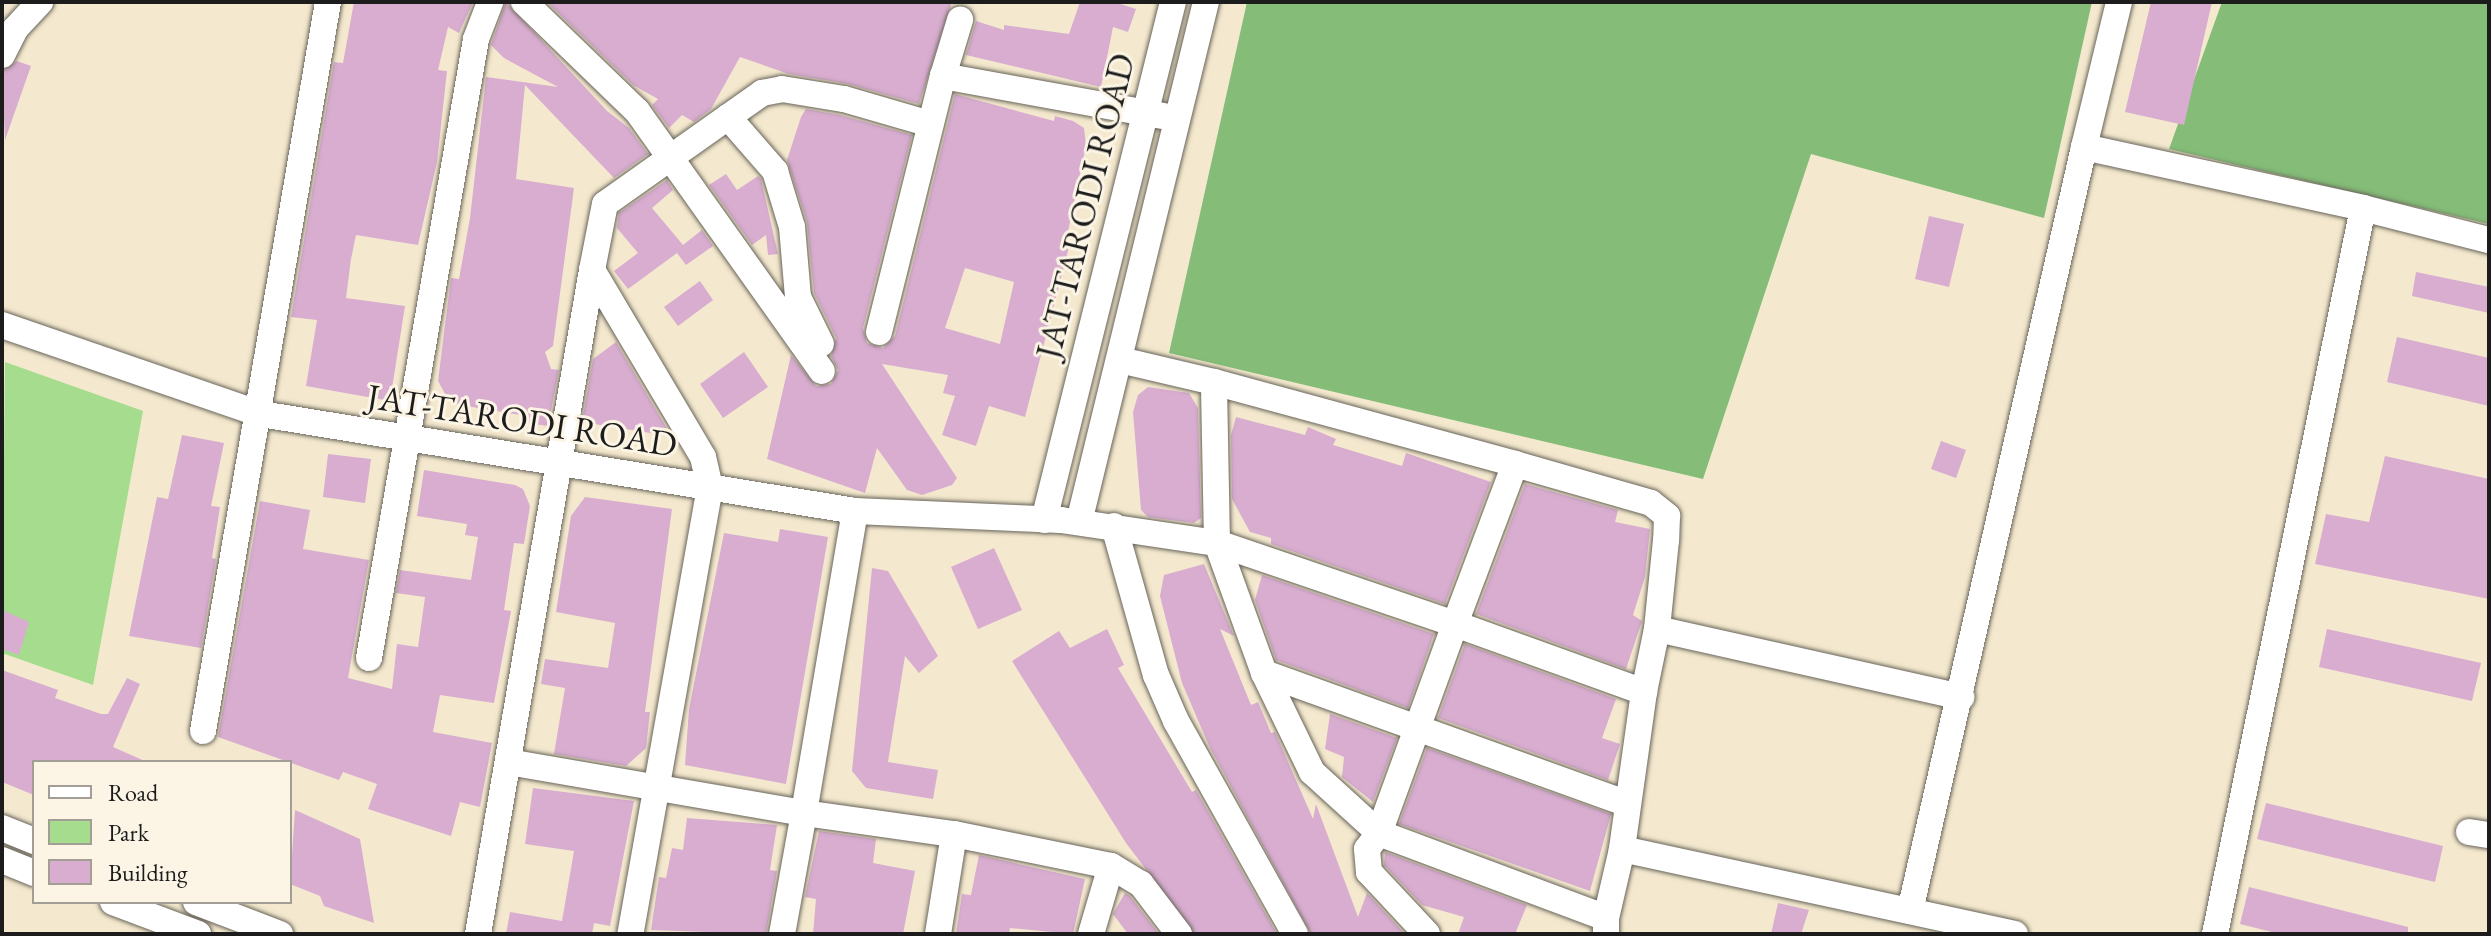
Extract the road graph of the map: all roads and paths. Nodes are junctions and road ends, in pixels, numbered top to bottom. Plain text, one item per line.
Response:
1 (40, 2) edge
2 (328, 2) edge
3 (490, 2) edge
4 (524, 2) edge
5 (1173, 2) edge
6 (1206, 2) edge
7 (2119, 2) edge
8 (960, 20) dead end
9 (2, 55) edge
10 (943, 76) junction
11 (1146, 113) junction
12 (728, 117) junction
13 (1180, 119) junction
14 (930, 124) junction
15 (2084, 147) junction
16 (670, 156) junction
17 (2363, 208) junction
18 (2489, 240) edge
19 (592, 270) junction
20 (2, 325) edge
21 (879, 332) dead end
22 (821, 344) dead end
23 (1120, 360) junction
24 (822, 371) dead end
25 (1214, 382) junction
26 (261, 414) junction
27 (407, 438) junction
28 (557, 462) junction
29 (1515, 464) junction
30 (710, 487) junction
31 (855, 511) junction
32 (1061, 521) junction
33 (1114, 526) junction
34 (1217, 543) junction
35 (1455, 624) junction
36 (1657, 629) junction
37 (369, 658) dead end
38 (1264, 673) junction
39 (1644, 692) junction
40 (1962, 697) junction
41 (1418, 730) junction
42 (203, 731) dead end
43 (508, 762) junction
44 (657, 785) junction
45 (1626, 803) junction
46 (804, 813) junction
47 (3, 831) edge
48 (1379, 833) junction
49 (954, 834) junction
50 (32, 840) edge
51 (1622, 849) junction
52 (2, 860) edge
53 (1111, 866) junction
54 (32, 872) edge
55 (118, 904) edge
56 (201, 904) edge
57 (1910, 911) junction
58 (1606, 926) edge
59 (198, 934) edge
60 (280, 934) edge
61 (478, 934) edge
62 (630, 934) edge
63 (782, 934) edge
64 (938, 934) edge
65 (1091, 934) edge
66 (1179, 934) edge
67 (1295, 934) edge
68 (1427, 934) edge
69 (2015, 934) edge
70 (2215, 934) edge

1 - 9 street
2 - 26 street
3 - 27 street
4 - 16 street
5 - 11 street, JAT-TARODI ROAD
6 - 13 street
7 - 15 street
8 - 10 street
10 - 11 street
10 - 14 street
11 - 13 street
11 - 32 street, JAT-TARODI ROAD
12 - 14 street
12 - 16 street
12 - 22 street
13 - 23 street
14 - 21 street
15 - 17 street
15 - 40 street
16 - 19 street
16 - 24 street
17 - 18 street
17 - 70 street
19 - 28 street
19 - 30 street
20 - 26 street, JAT-TARODI ROAD
23 - 25 street
23 - 32 street
25 - 29 street
25 - 34 street
26 - 27 street, JAT-TARODI ROAD
26 - 42 street
27 - 28 street, JAT-TARODI ROAD
27 - 37 street
28 - 30 street, JAT-TARODI ROAD
28 - 43 street
29 - 35 street
29 - 36 street
30 - 31 street, JAT-TARODI ROAD
30 - 44 street
31 - 32 street, JAT-TARODI ROAD
31 - 46 street
32 - 33 street
33 - 34 street
33 - 67 street
34 - 35 street
34 - 38 street
35 - 39 street
35 - 41 street
36 - 39 street
36 - 40 street
38 - 41 street
38 - 48 street
39 - 45 street
40 - 57 street
41 - 45 street
41 - 48 street
43 - 44 street
43 - 61 street
44 - 46 street
44 - 62 street
45 - 51 street
46 - 49 street
46 - 63 street
47 - 50 street
48 - 58 street
48 - 68 street
49 - 53 street
49 - 64 street
51 - 57 street
51 - 58 street
52 - 54 street
53 - 65 street
53 - 66 street
55 - 59 street
56 - 60 street
57 - 69 street

